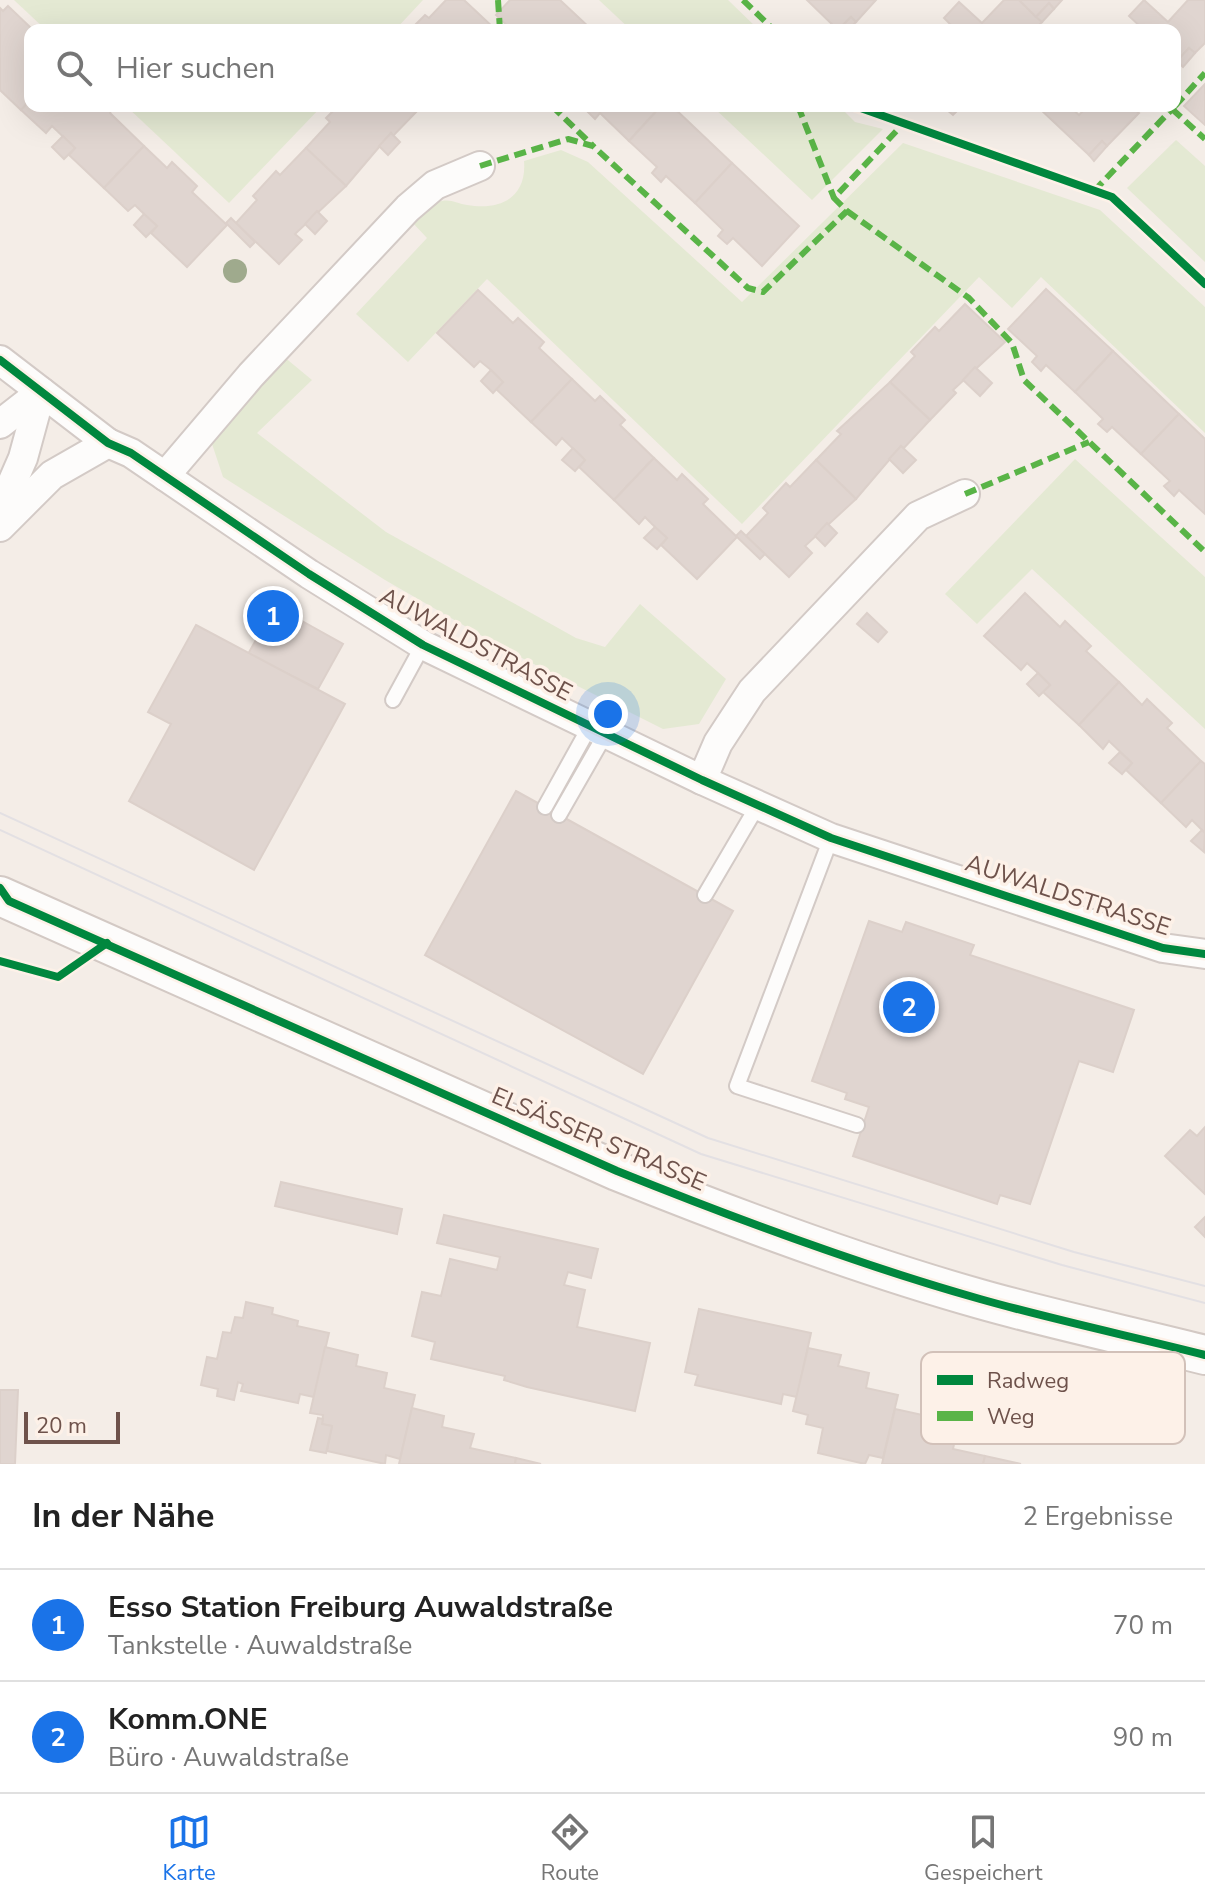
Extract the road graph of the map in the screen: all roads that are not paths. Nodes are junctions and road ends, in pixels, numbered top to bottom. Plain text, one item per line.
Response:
1 (480, 166) dead end
2 (0, 360) edge
3 (41, 392) junction
4 (0, 424) edge
5 (108, 443) junction
6 (165, 476) junction
7 (965, 494) dead end
8 (0, 511) edge
9 (0, 527) edge
10 (423, 645) junction
11 (393, 700) dead end
12 (598, 730) junction
13 (702, 780) junction
14 (758, 805) junction
15 (545, 807) dead end
16 (559, 815) dead end
17 (831, 838) junction
18 (705, 895) dead end
19 (0, 896) edge
20 (1205, 954) edge
21 (857, 1125) dead end
22 (1205, 1355) edge

1 - 6 street
2 - 3 street, AUWALDSTRASSE
3 - 4 street
3 - 5 street, AUWALDSTRASSE
3 - 8 street
5 - 6 street, AUWALDSTRASSE
5 - 9 street
6 - 10 street, AUWALDSTRASSE
7 - 13 street
10 - 11 lane
10 - 12 street, AUWALDSTRASSE
12 - 13 street, AUWALDSTRASSE
12 - 15 lane
12 - 16 lane
13 - 14 street, AUWALDSTRASSE
14 - 17 street, AUWALDSTRASSE
14 - 18 lane
17 - 20 street, AUWALDSTRASSE
17 - 21 lane
19 - 22 main road, ELSÄSSER STRASSE

